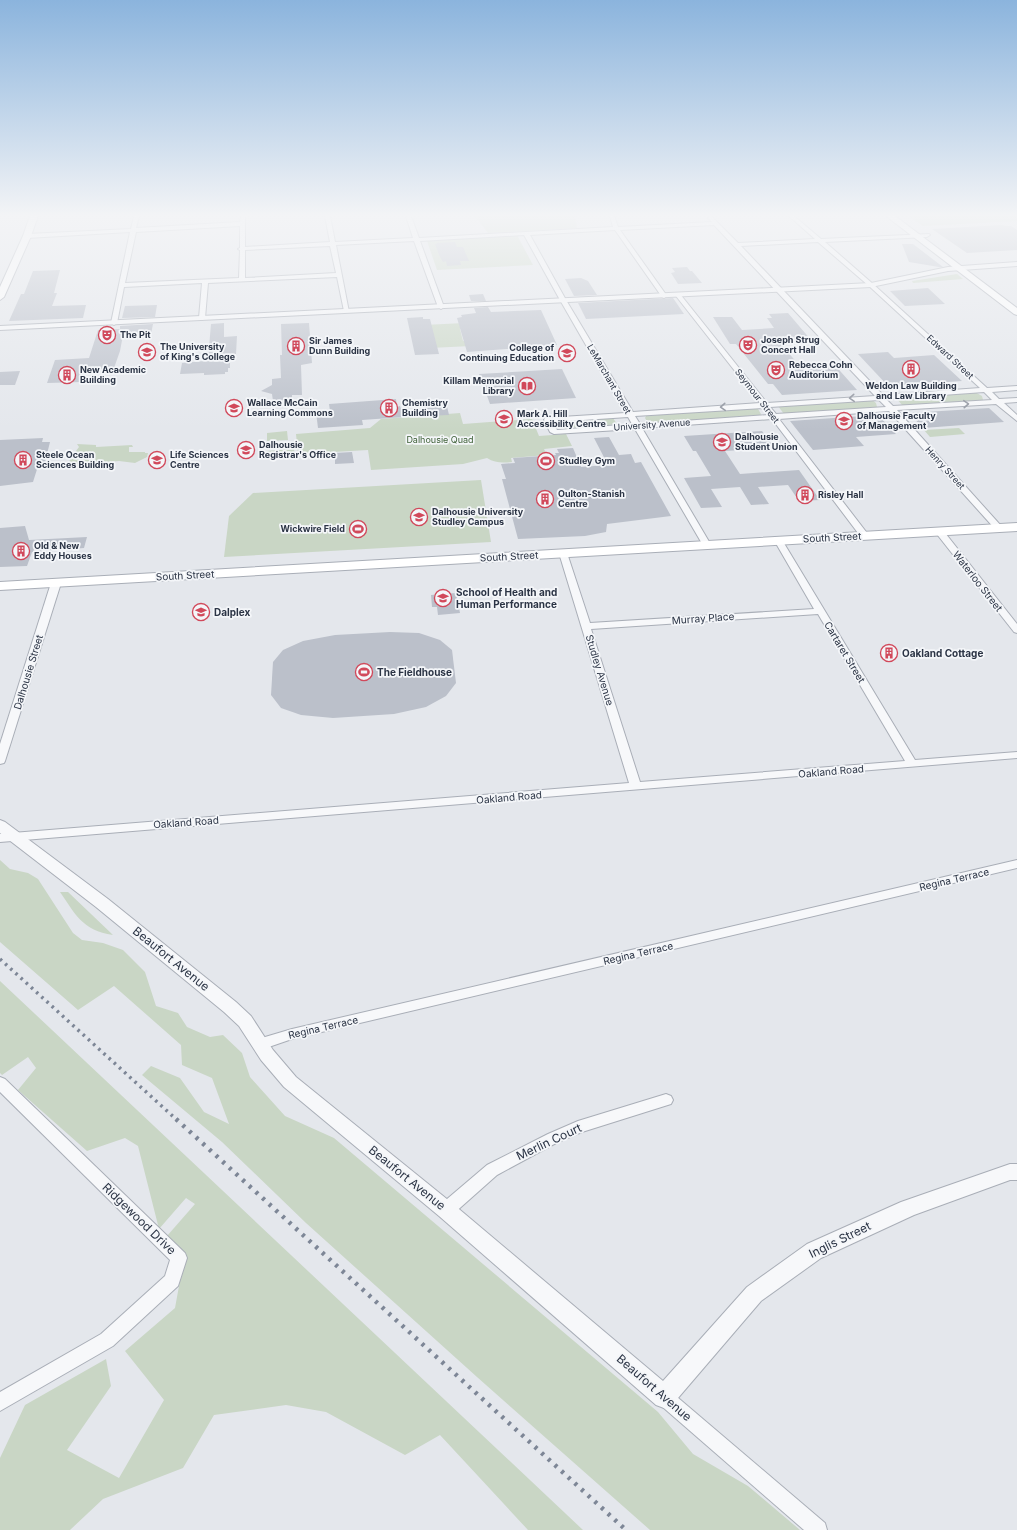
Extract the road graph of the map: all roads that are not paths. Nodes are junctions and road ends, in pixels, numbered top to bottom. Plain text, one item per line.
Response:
1 (121, 287) edge
2 (204, 287) edge
3 (342, 287) edge
4 (434, 287) edge
5 (556, 287) edge
6 (658, 287) edge
7 (779, 287) edge
8 (828, 287) edge
9 (874, 287) edge
10 (984, 287) edge
11 (997, 287) edge
12 (781, 290) junction
13 (678, 295) junction
14 (664, 296) junction
15 (563, 300) junction
16 (1017, 302) edge
17 (441, 307) junction
18 (347, 311) junction
19 (1017, 312) edge
20 (202, 318) junction
21 (114, 323) junction
22 (0, 328) edge
23 (1017, 388) edge
24 (986, 390) junction
25 (881, 397) junction
26 (1017, 400) edge
27 (998, 402) junction
28 (764, 404) junction
29 (892, 409) junction
30 (629, 413) junction
31 (774, 417) junction
32 (1017, 419) edge
33 (637, 426) junction
34 (1017, 526) edge
35 (999, 528) junction
36 (939, 531) junction
37 (864, 536) junction
38 (778, 540) junction
39 (707, 545) junction
40 (563, 553) junction
41 (56, 583) junction
42 (0, 586) edge
43 (820, 611) junction
44 (587, 626) junction
45 (1017, 630) edge
46 (1017, 755) edge
47 (0, 761) edge
48 (912, 764) junction
49 (636, 786) junction
50 (0, 825) edge
51 (8, 837) edge
52 (1017, 864) edge
53 (260, 1044) junction
54 (0, 1083) edge
55 (666, 1100) dead end
56 (1017, 1172) edge
57 (446, 1210) junction
58 (664, 1397) junction
59 (0, 1402) edge
60 (818, 1530) edge

1 - 21 street
2 - 20 street
3 - 18 street
4 - 17 street
5 - 15 street, LeMarchant Street
6 - 14 street
7 - 12 street, Henry Street
8 - 12 street
9 - 24 street, Edward Street
10 - 19 main road
11 - 16 main road
12 - 13 street
12 - 25 street, Henry Street
13 - 14 street
13 - 28 street, Seymour Street
14 - 15 street
15 - 17 street
15 - 30 street, LeMarchant Street
17 - 18 street
18 - 20 street
20 - 21 street
21 - 22 street
23 - 24 street, University Avenue
24 - 25 street, University Avenue
24 - 27 street, Edward Street
25 -> 28 street, University Avenue
25 - 29 street, Henry Street
26 - 27 street, University Avenue
29 -> 27 street, University Avenue
27 - 32 street, Edward Street
28 -> 30 street, University Avenue
28 - 31 street, Seymour Street
29 - 31 street, University Avenue
29 - 35 street, Henry Street
30 - 33 street, LeMarchant Street
30 - 33 street, University Avenue
31 - 33 street, University Avenue
31 - 37 street, Seymour Street
33 - 39 street, LeMarchant Street
34 - 35 main road, South Street
35 - 36 main road, South Street
36 - 37 main road, South Street
36 - 45 street, Waterloo Street
37 - 38 main road, South Street
38 - 39 main road, South Street
38 - 43 street, Cartaret Street
39 - 40 main road, South Street
40 - 41 main road, South Street
40 - 44 street, Studley Avenue
41 - 42 main road, South Street
41 - 47 street, Dalhousie Street
43 - 44 street, Murray Place
43 - 48 street, Cartaret Street
44 - 49 street, Studley Avenue
46 - 48 street, Oakland Road
48 - 49 street, Oakland Road
49 - 51 street, Oakland Road
50 - 51 street, Beaufort Avenue
51 - 53 street, Beaufort Avenue
52 - 53 street, Regina Terrace
53 - 57 street, Beaufort Avenue
54 - 59 street, Ridgewood Drive
55 - 57 street, Merlin Court
56 - 58 street, Inglis Street
57 - 58 street, Beaufort Avenue
58 - 60 street, Beaufort Avenue

